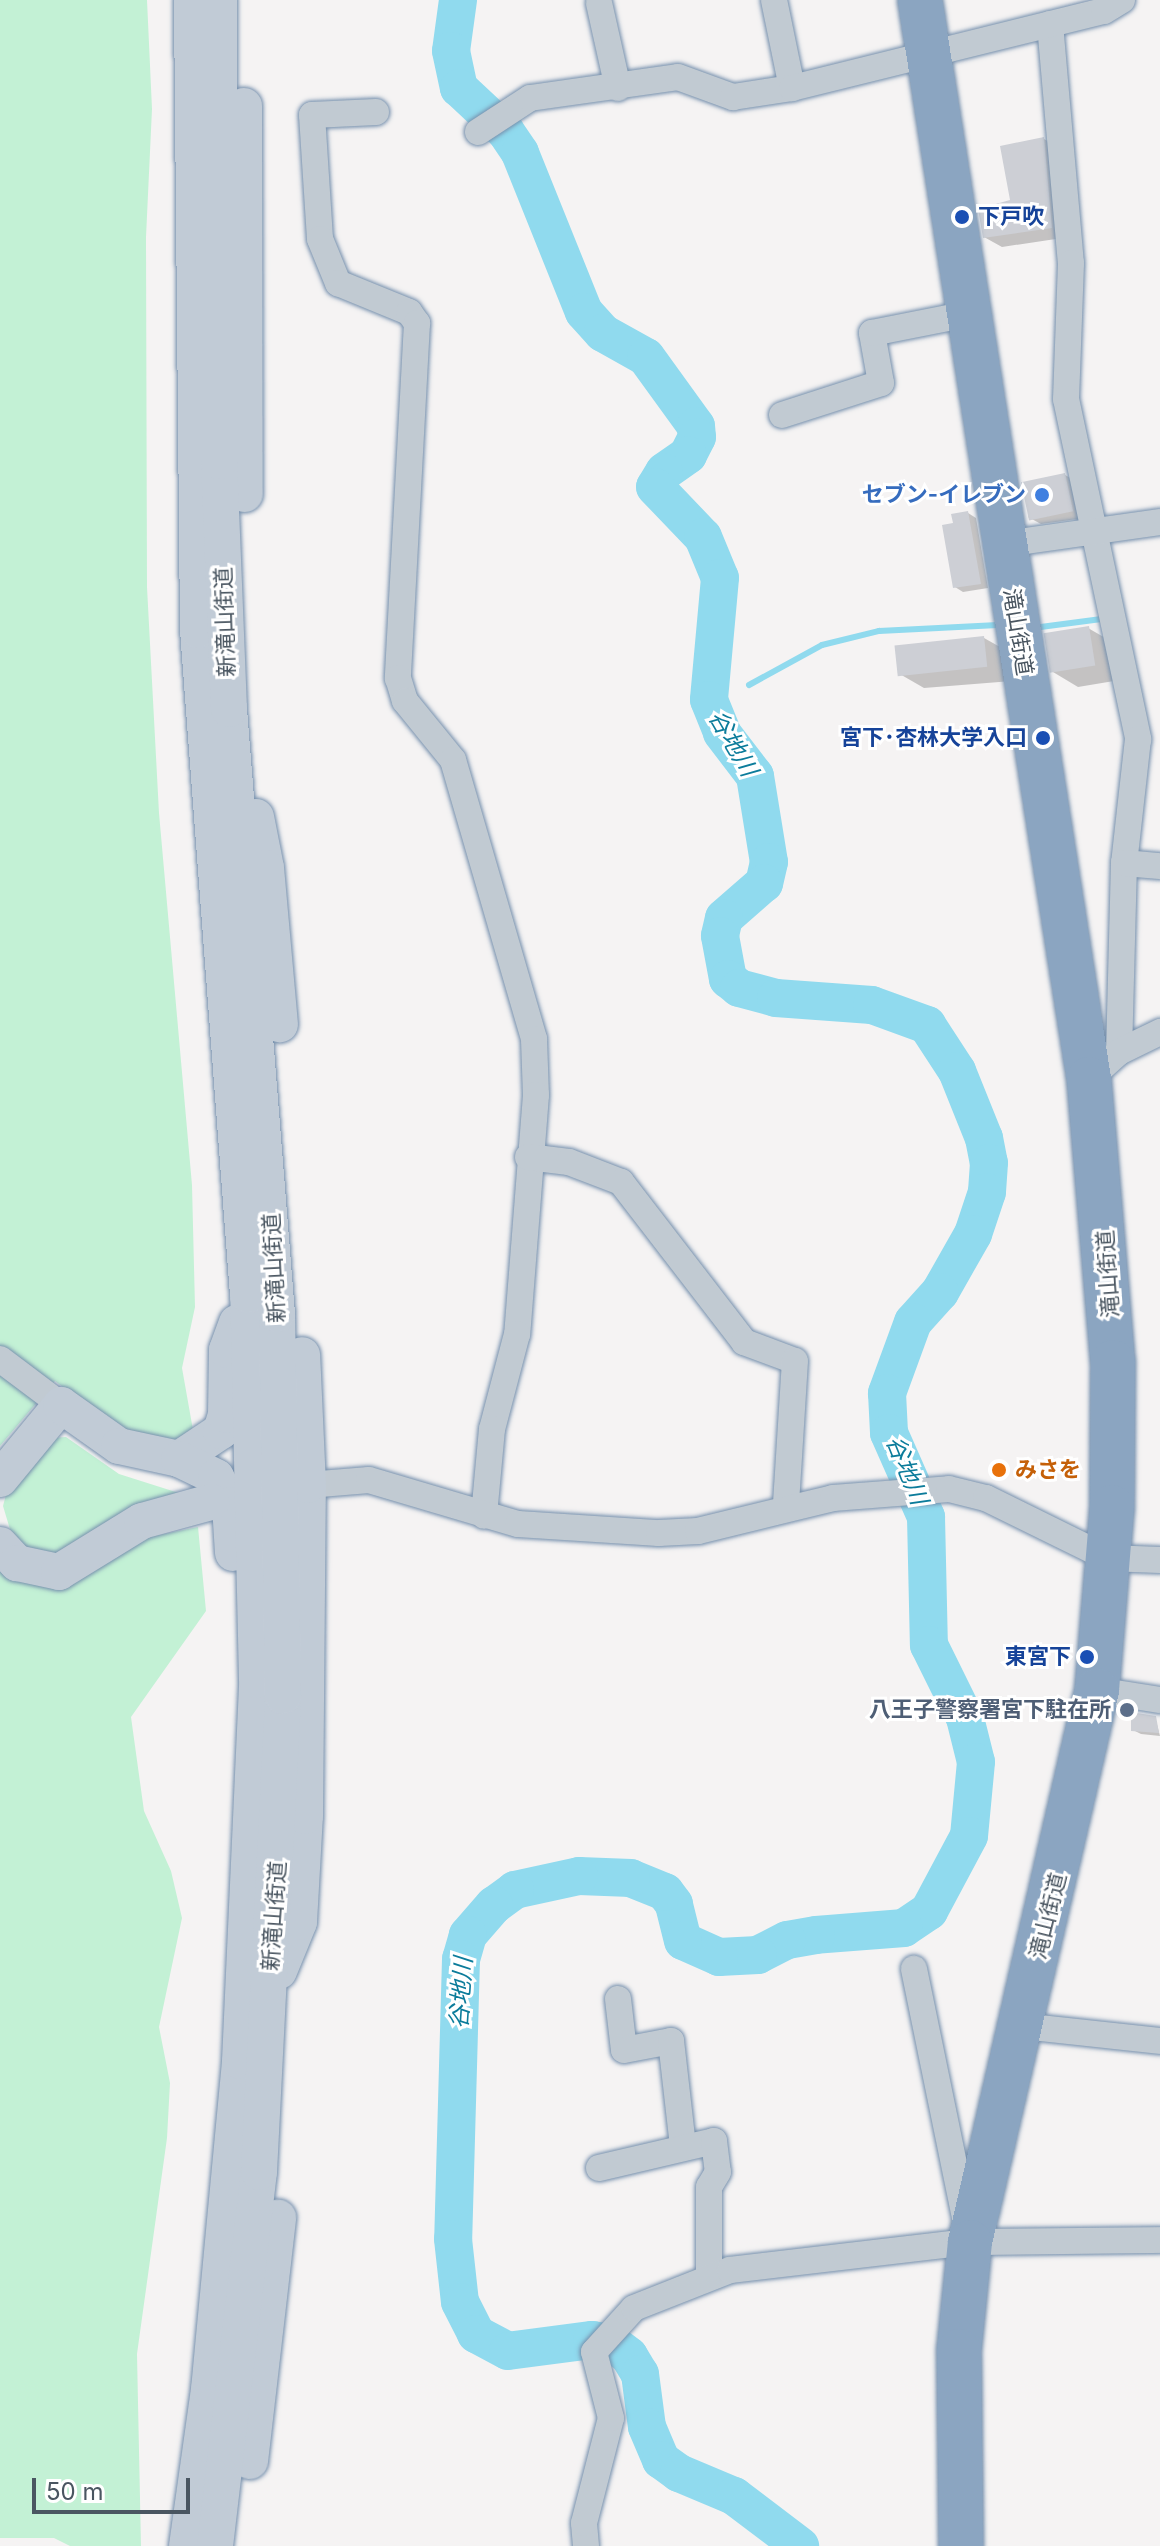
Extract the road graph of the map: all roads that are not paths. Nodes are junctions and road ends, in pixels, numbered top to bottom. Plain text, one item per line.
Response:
1 (192, 0) edge
2 (219, 0) edge
3 (244, 0) edge
4 (774, 0) edge
5 (920, 0) edge
6 (1122, 0) edge
7 (599, 3) dead end
8 (1050, 24) junction
9 (928, 56) junction
10 (618, 88) junction
11 (792, 88) junction
12 (376, 112) dead end
13 (478, 132) dead end
14 (968, 314) junction
15 (782, 415) dead end
16 (1160, 522) edge
17 (1093, 533) junction
18 (1004, 544) junction
19 (226, 639) junction
20 (229, 709) junction
21 (1124, 863) junction
22 (1160, 866) edge
23 (1160, 1032) edge
24 (1104, 1066) junction
25 (528, 1157) junction
26 (248, 1295) junction
27 (0, 1359) edge
28 (61, 1405) junction
29 (179, 1459) junction
30 (0, 1479) edge
31 (302, 1486) junction
32 (211, 1502) dead end
33 (786, 1505) junction
34 (484, 1516) junction
35 (0, 1545) edge
36 (1108, 1558) junction
37 (1160, 1560) edge
38 (257, 1680) junction
39 (1097, 1690) junction
40 (1160, 1700) edge
41 (914, 1969) dead end
42 (269, 1990) junction
43 (618, 1999) dead end
44 (1022, 2026) junction
45 (1160, 2041) edge
46 (683, 2146) junction
47 (599, 2168) dead end
48 (1160, 2240) edge
49 (970, 2242) junction
50 (709, 2277) junction
51 (209, 2541) edge
52 (586, 2546) edge
53 (961, 2546) edge

1 - 26 main road, 新滝山街道
2 - 19 main road, 新滝山街道
3 - 19 main road
4 - 11 street
5 - 9 highway, 滝山街道
6 - 8 street
7 - 10 street
8 - 9 street
8 - 17 street
9 - 11 street
9 - 14 highway, 滝山街道
10 - 11 street
10 - 13 street
12 - 25 street
14 - 15 street
14 - 18 highway, 滝山街道
16 - 17 street
17 - 18 street
17 - 21 street
18 - 24 highway, 滝山街道
19 - 20 main road, 新滝山街道
20 - 31 main road
20 - 42 main road, 新滝山街道
21 - 22 street
21 - 24 street
23 - 24 street
24 - 36 highway, 滝山街道
25 - 33 street
25 - 34 street
26 - 29 main road
26 - 38 main road, 新滝山街道
27 - 28 street
28 - 29 main road
28 - 30 main road
29 - 38 main road
31 - 34 street
31 - 42 main road
32 - 35 main road
33 - 34 street
33 - 36 street
36 - 37 street
36 - 39 highway, 滝山街道
38 - 51 main road, 新滝山街道
39 - 40 street
39 - 44 highway, 滝山街道
41 - 49 street
42 - 51 main road, 新滝山街道
43 - 46 street
44 - 45 street
44 - 49 highway, 滝山街道
46 - 47 street
46 - 50 street
48 - 49 street
49 - 50 street
49 - 53 highway, 滝山街道
50 - 52 street

